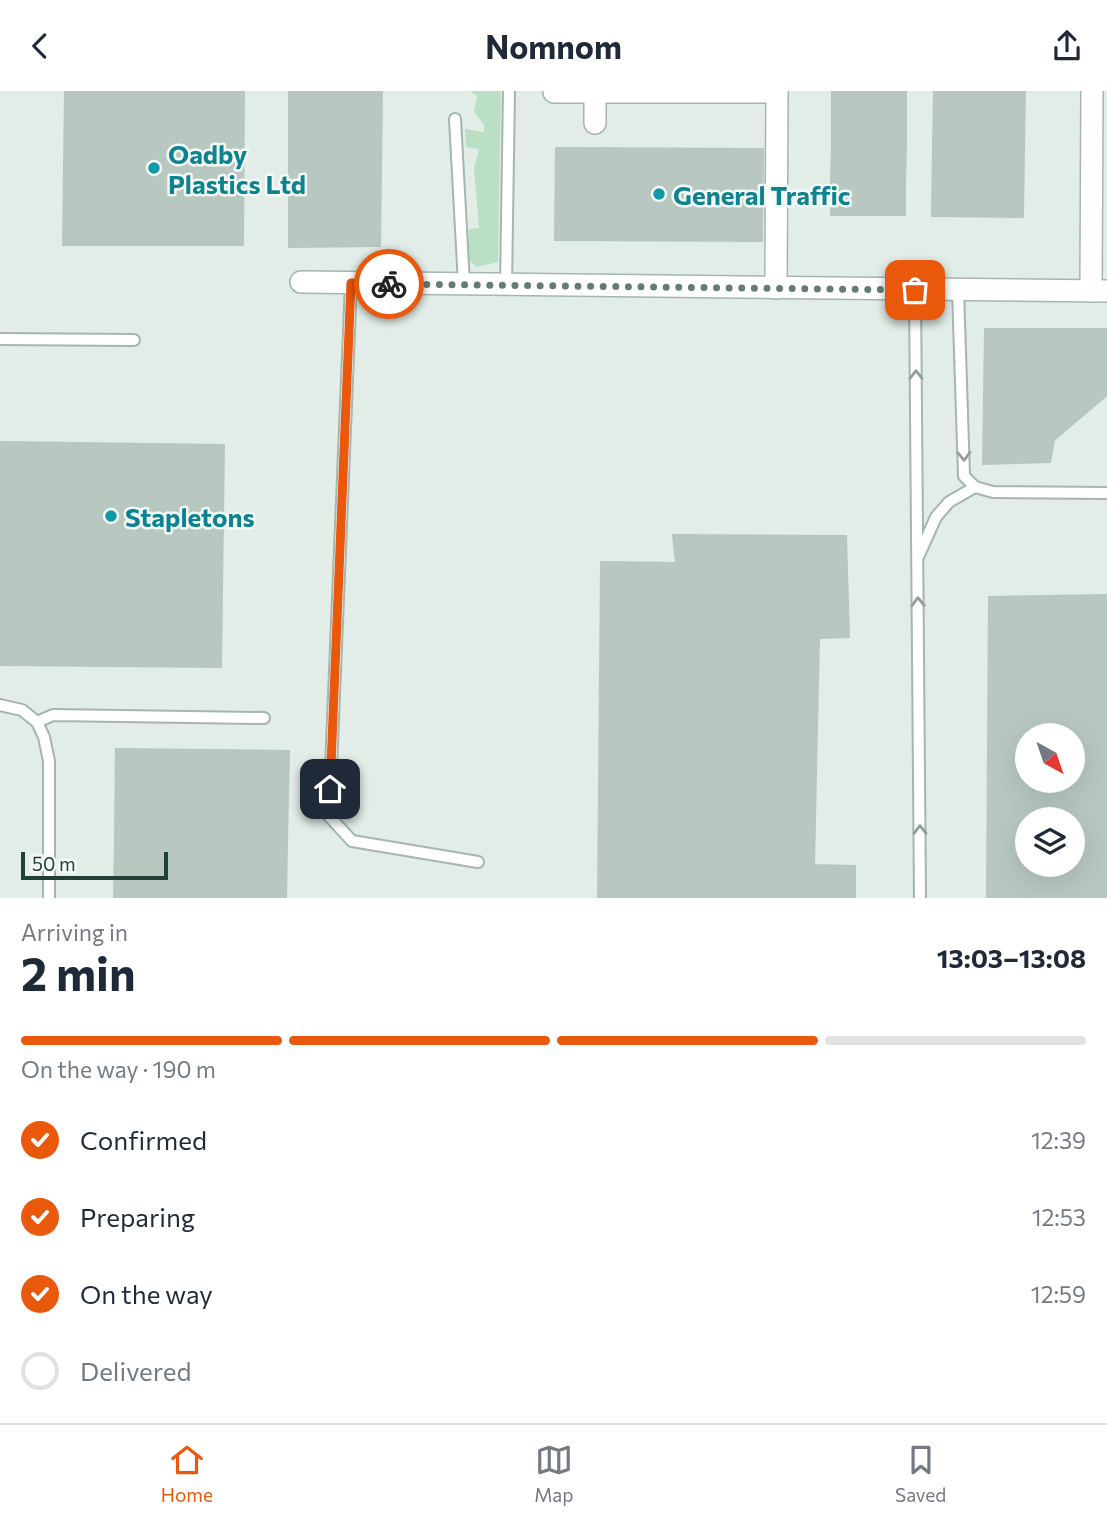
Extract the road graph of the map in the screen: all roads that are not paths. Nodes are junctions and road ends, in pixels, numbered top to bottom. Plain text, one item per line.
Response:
1 (509, 91) edge
2 (1091, 91) edge
3 (554, 92) edge
4 (596, 92) edge
5 (777, 92) edge
6 (455, 120) dead end
7 (595, 123) dead end
8 (301, 282) dead end
9 (351, 283) junction
10 (464, 284) junction
11 (506, 285) junction
12 (776, 288) junction
13 (915, 290) junction
14 (958, 290) junction
15 (1099, 291) edge
16 (0, 339) edge
17 (134, 340) dead end
18 (975, 487) junction
19 (1107, 493) edge
20 (917, 561) junction
21 (0, 705) edge
22 (264, 718) dead end
23 (37, 722) junction
24 (478, 862) dead end
25 (49, 898) edge
26 (920, 898) edge

1 - 11 lane
2 - 15 street
3 - 4 street
4 - 5 street
4 - 7 street
5 - 12 street
6 - 10 lane
8 - 9 street
9 - 10 street
9 - 24 lane
10 - 11 street
11 - 12 street
12 - 13 street
13 - 14 street
20 -> 13 lane
14 - 15 street
14 -> 18 lane
16 - 17 lane
18 - 19 lane
18 - 20 lane
26 -> 20 lane
21 - 23 lane
22 - 23 lane
23 - 25 lane

